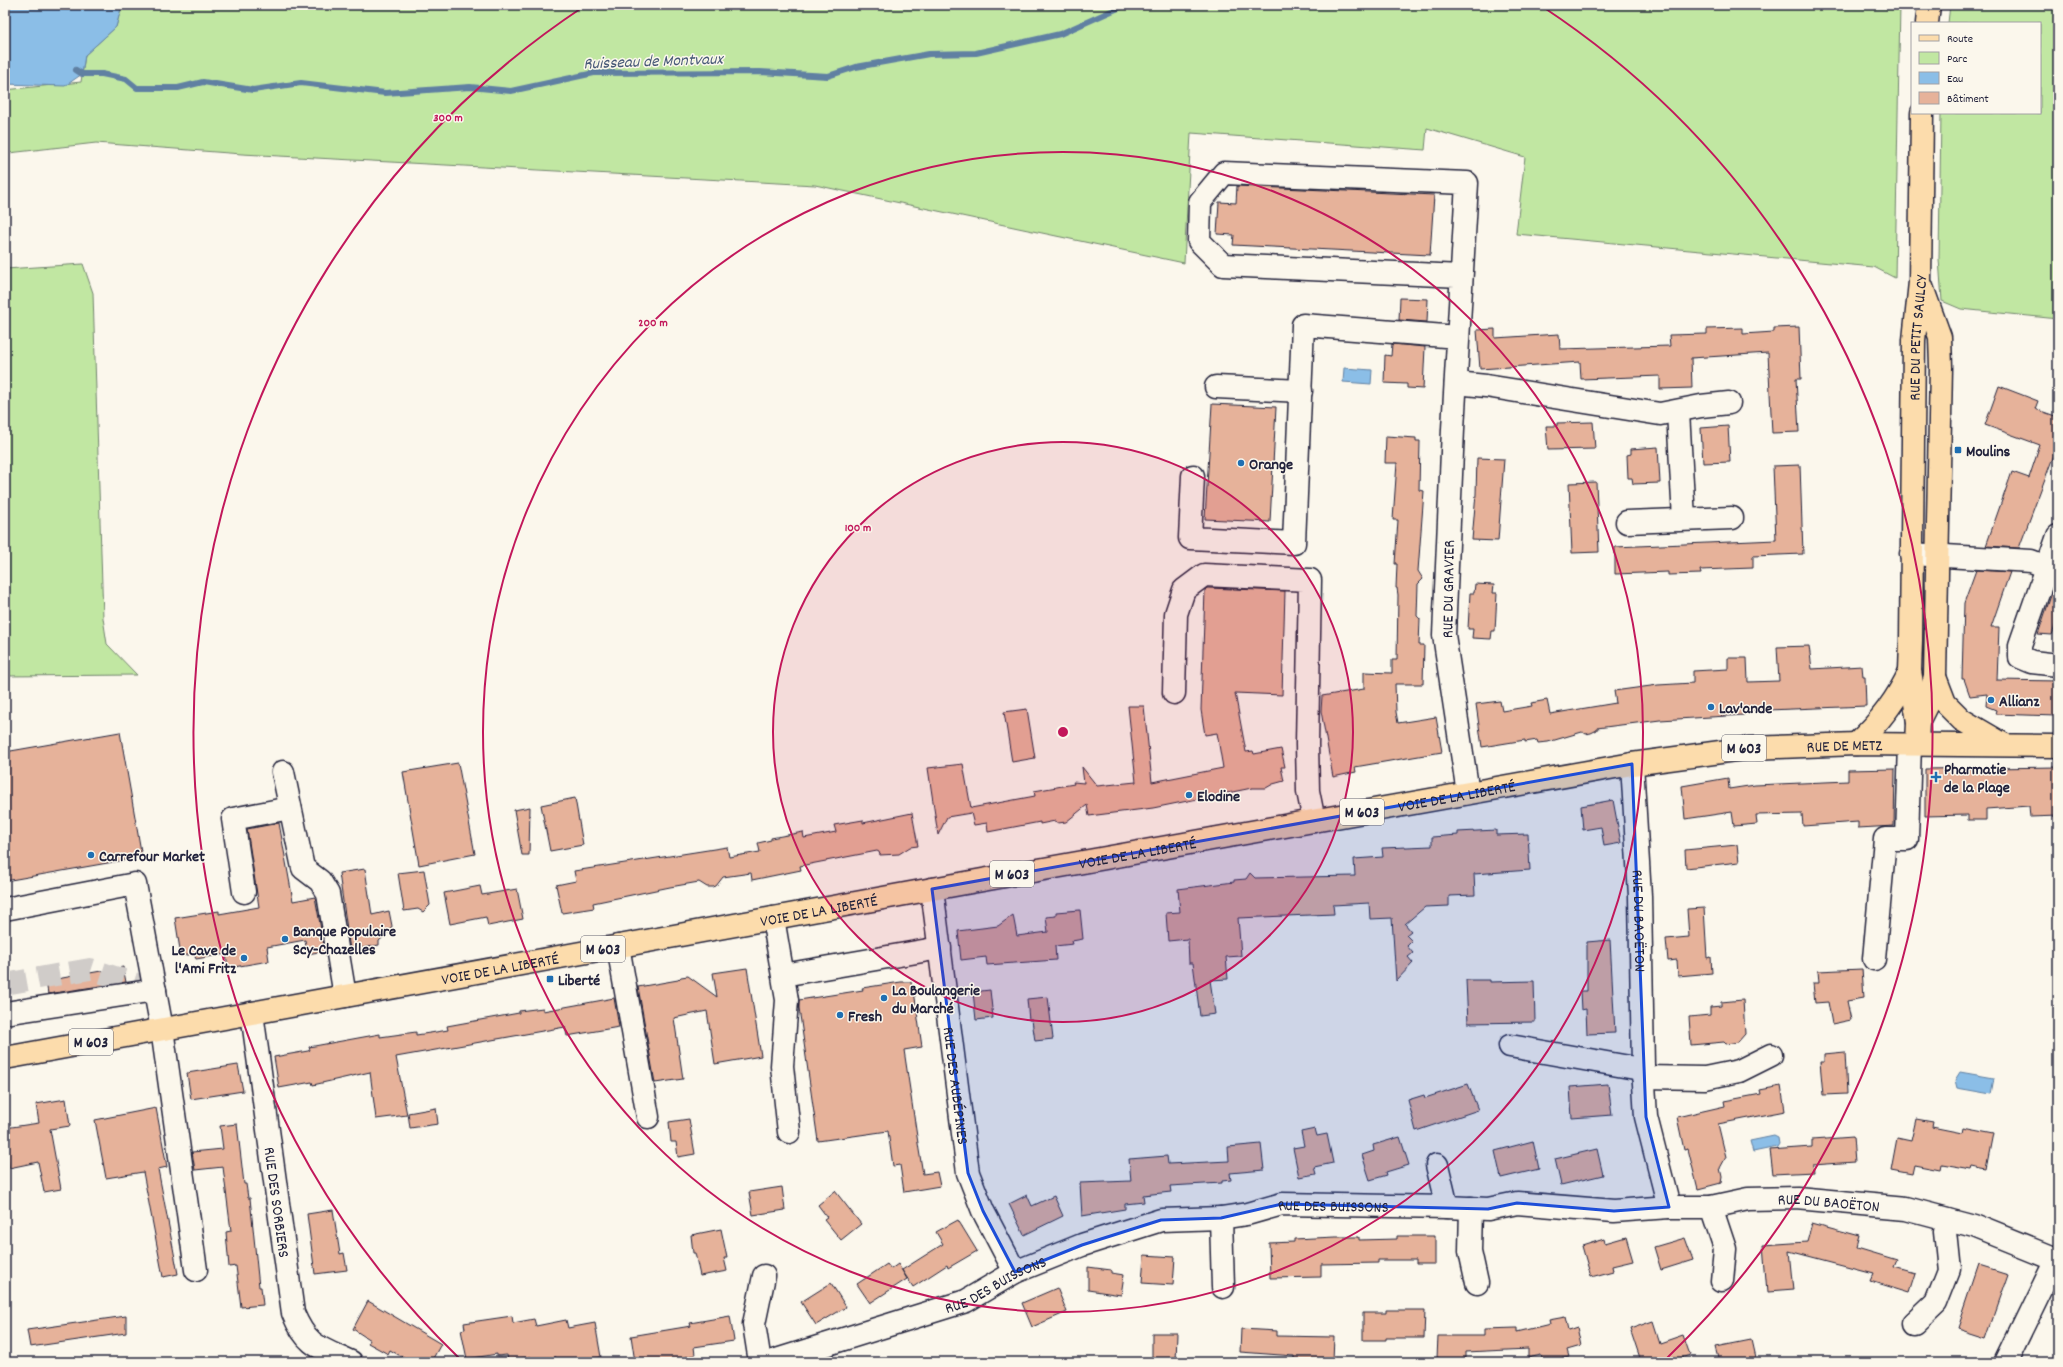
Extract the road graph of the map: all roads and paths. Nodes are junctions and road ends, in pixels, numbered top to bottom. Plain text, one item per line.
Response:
1 (1929, 5) edge
2 (1927, 22) edge
3 (1922, 114) edge
4 (1461, 276) junction
5 (1920, 282) junction
6 (1458, 337) junction
7 (1456, 383) junction
8 (1216, 387) dead end
9 (1301, 391) junction
10 (1729, 403) dead end
11 (1678, 412) junction
12 (1193, 476) dead end
13 (1732, 518) dead end
14 (1684, 519) junction
15 (1627, 522) dead end
16 (2058, 536) edge
17 (1911, 554) junction
18 (1939, 556) junction
19 (2047, 567) junction
20 (2058, 665) edge
21 (1910, 671) junction
22 (1935, 677) junction
23 (1174, 693) dead end
24 (1918, 722) junction
25 (1856, 744) junction
26 (1913, 744) junction
27 (2004, 745) junction
28 (2058, 746) edge
29 (1632, 764) junction
30 (283, 772) dead end
31 (1468, 793) junction
32 (290, 808) junction
33 (1314, 821) junction
34 (932, 889) junction
35 (244, 892) dead end
36 (5, 908) edge
37 (773, 918) junction
38 (618, 946) junction
39 (940, 948) junction
40 (1874, 959) dead end
41 (783, 975) junction
42 (155, 990) junction
43 (345, 996) junction
44 (5, 1013) edge
45 (252, 1013) junction
46 (162, 1029) junction
47 (1510, 1046) dead end
48 (1771, 1055) dead end
49 (5, 1058) edge
50 (1643, 1072) junction
51 (648, 1117) dead end
52 (789, 1132) dead end
53 (1436, 1165) dead end
54 (1447, 1207) junction
55 (1670, 1207) junction
56 (1711, 1207) junction
57 (1471, 1208) junction
58 (1221, 1218) junction
59 (1947, 1219) junction
60 (2057, 1259) edge
61 (196, 1270) dead end
62 (1016, 1272) junction
63 (764, 1276) dead end
64 (1722, 1281) dead end
65 (1477, 1283) dead end
66 (1223, 1287) dead end
67 (1914, 1324) dead end
68 (351, 1362) edge
69 (760, 1362) edge
70 (770, 1362) edge
71 (2006, 1362) edge

1 - 2 main road
3 - 5 main road
4 - 4 street, RUE DU GRAVIER
4 - 6 street, RUE DU GRAVIER
5 - 17 main road, RUE DU PETIT SAULCY
5 - 18 main road, RUE DU PETIT SAULCY
6 - 7 street, RUE DU GRAVIER
6 - 9 street
7 - 11 street
7 - 31 street, RUE DU GRAVIER
8 - 9 street
9 - 12 street
10 - 11 street
11 - 14 street
13 - 14 street
14 - 15 street
16 - 19 street
17 - 18 street
17 - 21 main road, RUE DU PETIT SAULCY
18 - 19 street
18 - 22 main road, RUE DU PETIT SAULCY
19 - 20 street
21 - 24 main road, RUE DU PETIT SAULCY
21 - 25 main road, RUE DU PETIT SAULCY
22 - 24 main road, RUE DU PETIT SAULCY
22 - 27 main road, RUE DU PETIT SAULCY
23 - 33 street
24 - 26 main road, RUE DU PETIT SAULCY
25 - 26 main road, RUE DE METZ / M 603
25 - 29 main road, RUE DE METZ / M 603
26 - 27 main road, RUE DE METZ / M 603
26 - 40 street
27 - 28 main road, RUE DE METZ / M 603
29 - 31 main road, VOIE DE LA LIBERTÉ / M 603
29 - 50 street, RUE DU BAOËTON
30 - 32 street
31 - 33 main road, VOIE DE LA LIBERTÉ / M 603
32 - 35 street
32 - 43 street
33 - 34 main road, VOIE DE LA LIBERTÉ / M 603
34 - 37 main road, VOIE DE LA LIBERTÉ / M 603
34 - 39 street, RUE DES AUBÉPINES
36 - 42 street
37 - 38 main road, VOIE DE LA LIBERTÉ / M 603
37 - 41 street
38 - 43 main road, VOIE DE LA LIBERTÉ / M 603
38 - 51 street
39 - 41 street
39 - 62 street, RUE DES AUBÉPINES
41 - 52 street
42 - 44 street
42 - 46 street
43 - 45 main road, VOIE DE LA LIBERTÉ / M 603
45 - 46 main road, VOIE DE LA LIBERTÉ / M 603
45 - 68 street, RUE DES SORBIERS
46 - 49 main road, VOIE DE LA LIBERTÉ / M 603
46 - 61 street
47 - 50 street
48 - 50 street
50 - 55 street, RUE DU BAOËTON
53 - 54 street
54 - 57 street, RUE DES BUISSONS
54 - 58 street, RUE DES BUISSONS
55 - 56 street, RUE DU BAOËTON
55 - 57 street, RUE DES BUISSONS
56 - 59 street, RUE DU BAOËTON
56 - 64 street
57 - 65 street
58 - 62 street, RUE DES BUISSONS
58 - 66 street
59 - 60 street, RUE DU BAOËTON
59 - 67 street
60 - 71 street
62 - 70 street, RUE DES BUISSONS
63 - 69 street

